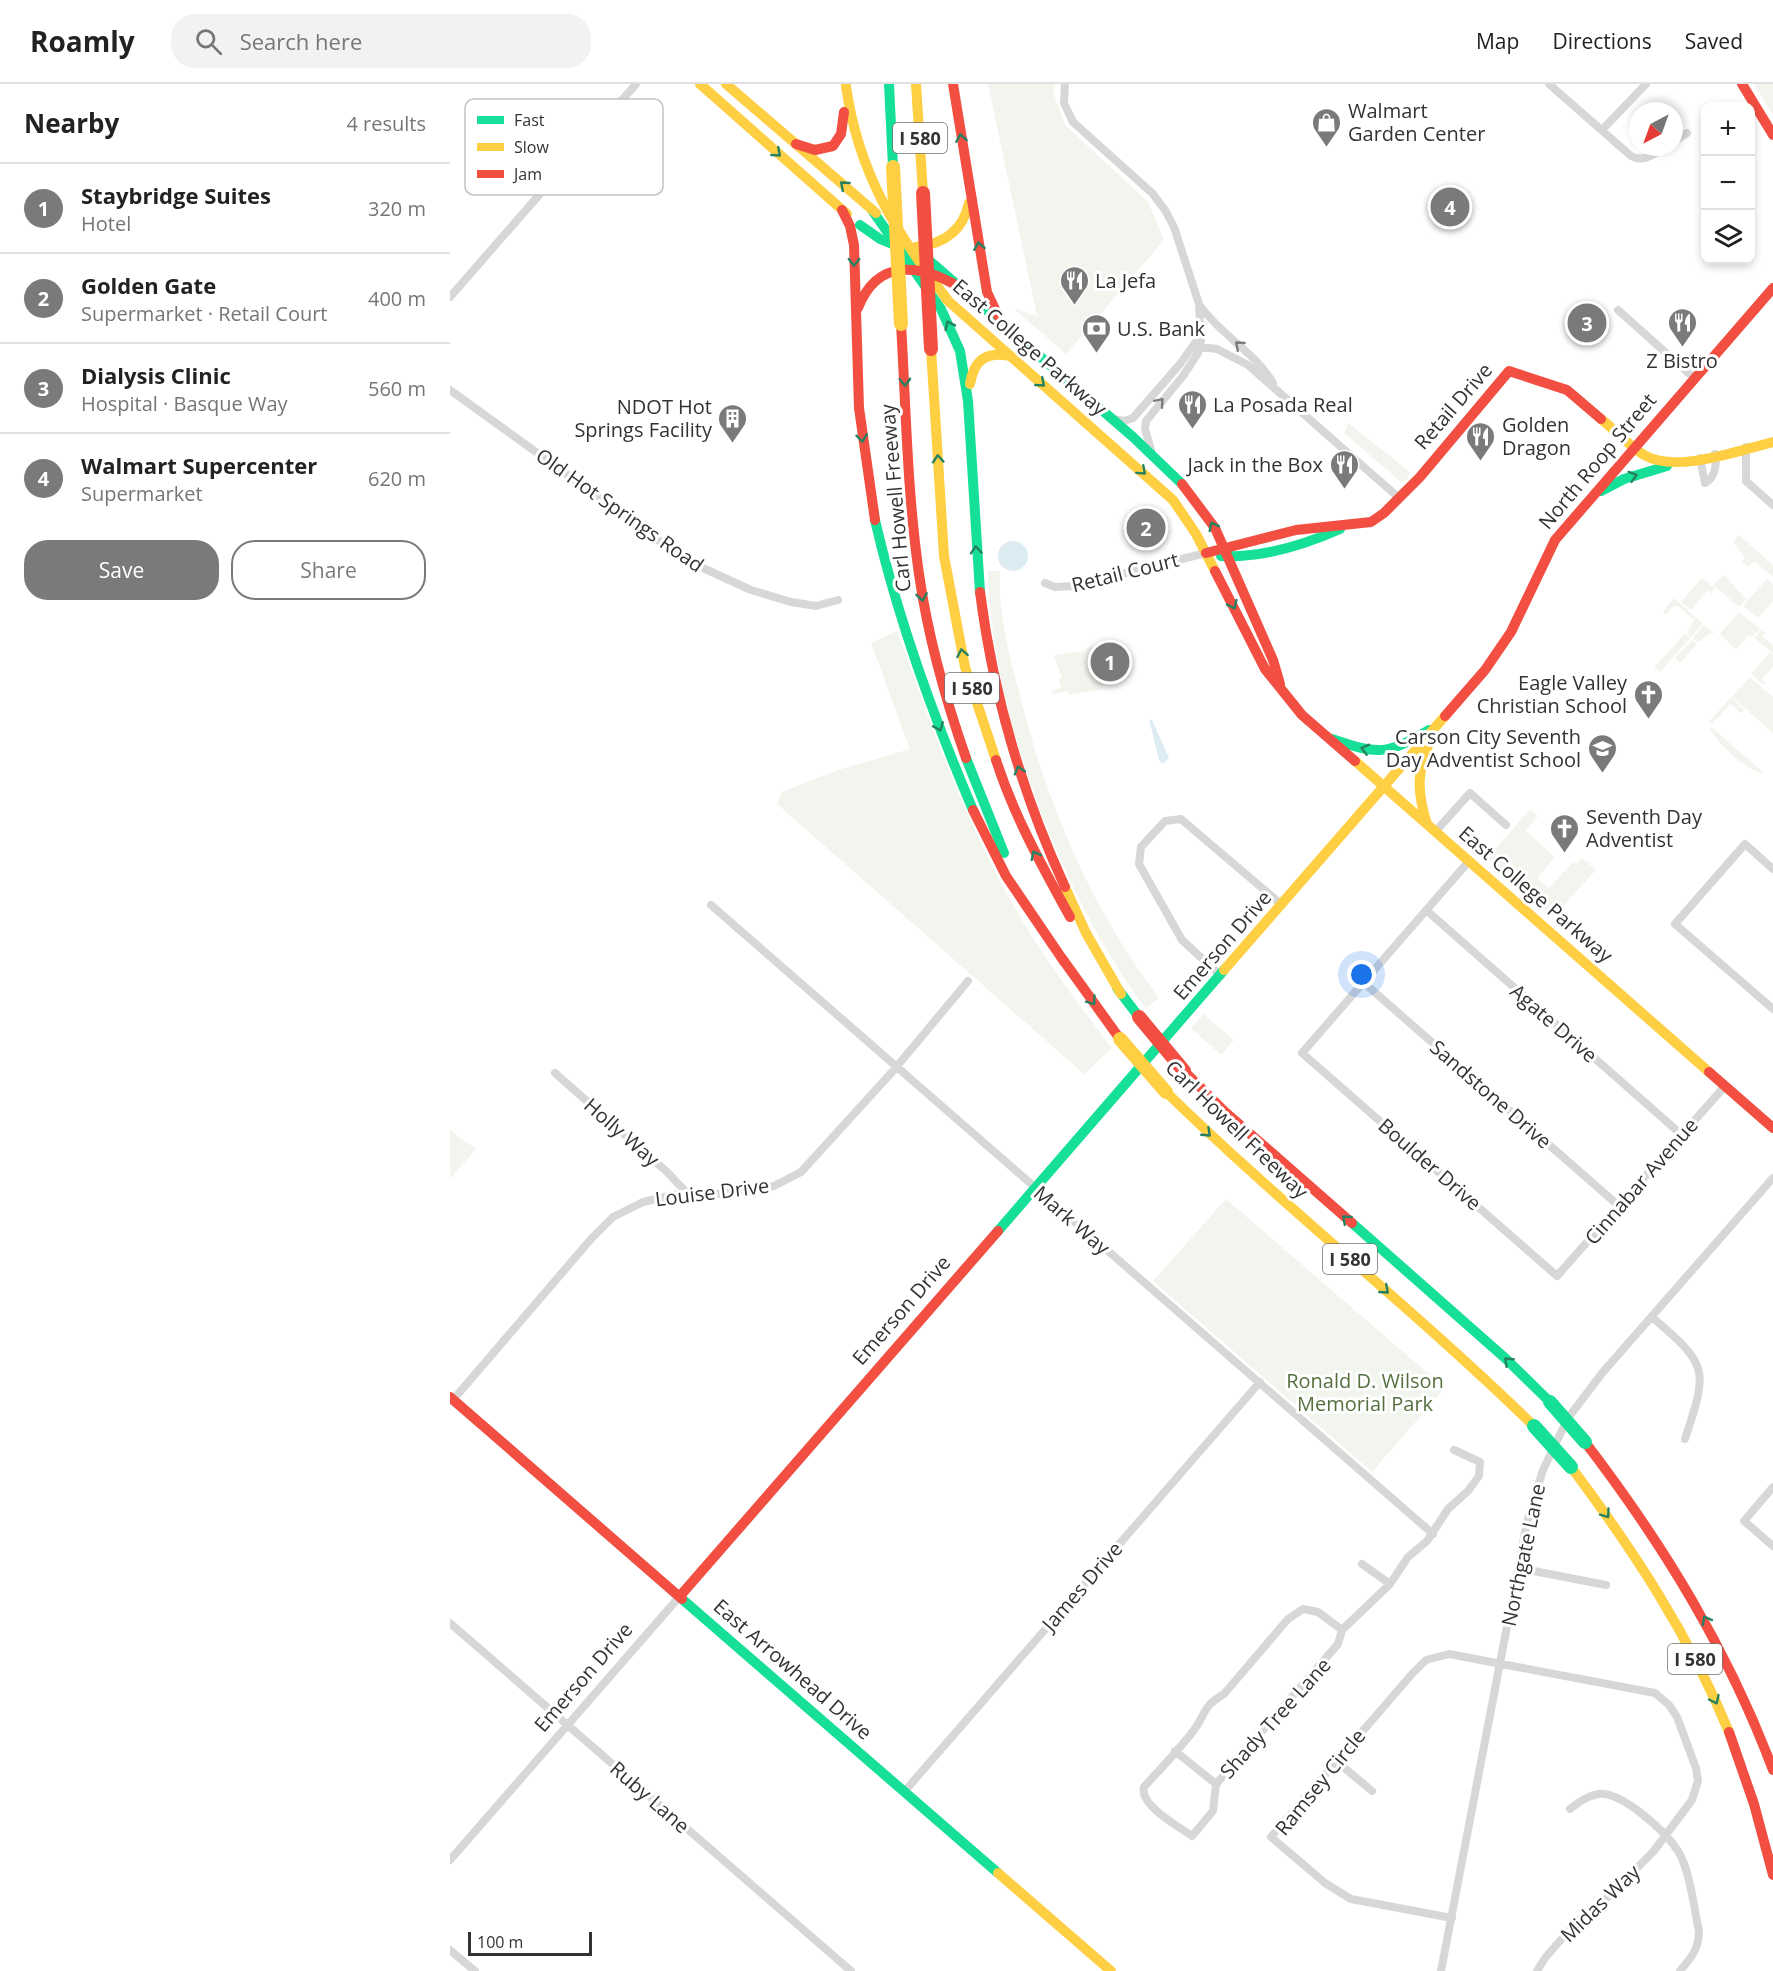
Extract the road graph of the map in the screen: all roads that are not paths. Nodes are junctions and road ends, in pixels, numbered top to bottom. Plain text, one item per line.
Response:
1 (636, 84) edge
2 (700, 84) edge
3 (726, 84) edge
4 (889, 84) edge
5 (916, 84) edge
6 (953, 84) edge
7 (1065, 84) edge
8 (1549, 84) edge
9 (1646, 84) edge
10 (1742, 84) edge
11 (846, 85) edge
12 (623, 99) edge
13 (1602, 130) junction
14 (1687, 133) dead end
15 (1683, 135) edge
16 (1773, 135) edge
17 (796, 144) junction
18 (1629, 152) edge
19 (1634, 156) edge
20 (1651, 156) edge
21 (969, 192) junction
22 (539, 195) edge
23 (842, 210) junction
24 (860, 225) junction
25 (906, 245) junction
26 (920, 270) junction
27 (961, 288) junction
28 (1773, 288) edge
29 (450, 297) edge
30 (1199, 304) junction
31 (1618, 310) dead end
32 (856, 317) junction
33 (1001, 322) junction
34 (1196, 345) junction
35 (1010, 356) junction
36 (1694, 378) junction
37 (1276, 389) junction
38 (450, 390) edge
39 (968, 401) junction
40 (1111, 418) junction
41 (1773, 442) edge
42 (1634, 447) junction
43 (1746, 447) junction
44 (1153, 454) junction
45 (1715, 454) junction
46 (1700, 458) junction
47 (1676, 463) junction
48 (1593, 495) junction
49 (1399, 498) junction
50 (1773, 505) edge
51 (1225, 552) junction
52 (1206, 553) junction
53 (1044, 583) dead end
54 (838, 600) dead end
55 (1280, 684) junction
56 (1437, 725) junction
57 (1326, 737) junction
58 (1383, 787) junction
59 (1506, 825) dead end
60 (1431, 828) junction
61 (1469, 861) junction
62 (1773, 869) edge
63 (711, 905) dead end
64 (1281, 905) junction
65 (1426, 910) junction
66 (1065, 963) junction
67 (1221, 976) junction
68 (968, 981) dead end
69 (1363, 982) junction
70 (1121, 994) junction
71 (1773, 1009) edge
72 (897, 1066) junction
73 (555, 1073) dead end
74 (1725, 1086) junction
75 (1773, 1128) edge
76 (1682, 1135) junction
77 (1773, 1178) edge
78 (1035, 1188) junction
79 (686, 1192) junction
80 (1619, 1206) junction
81 (1557, 1276) joint
82 (1652, 1317) junction
83 (1260, 1382) junction
84 (452, 1398) edge
85 (1685, 1439) dead end
86 (1454, 1450) dead end
87 (1773, 1487) edge
88 (1433, 1534) junction
89 (1773, 1546) edge
90 (1362, 1564) dead end
91 (1518, 1568) junction
92 (1390, 1584) junction
93 (1606, 1585) dead end
94 (680, 1596) junction
95 (450, 1623) edge
96 (1342, 1630) junction
97 (1500, 1662) junction
98 (567, 1725) junction
99 (1175, 1751) junction
100 (1336, 1761) junction
101 (1773, 1770) edge
102 (1216, 1784) junction
103 (1372, 1791) dead end
104 (904, 1792) junction
105 (1570, 1809) dead end
106 (1665, 1837) junction
107 (450, 1860) edge
108 (1773, 1874) edge
109 (1773, 1881) edge
110 (1452, 1918) junction
111 (450, 1950) edge
112 (475, 1971) edge
113 (851, 1971) edge
114 (1111, 1971) edge
115 (1441, 1971) edge
116 (1538, 1971) edge
117 (1680, 1971) edge

1 - 12 street
2 -> 23 main road
3 - 17 main road
4 -> 66 main road, Carl Howell Freeway / I 580, bridge
70 -> 5 main road, Carl Howell Freeway / I 580, bridge
21 -> 6 main road
7 - 30 street
8 - 13 street
9 - 13 street
10 - 16 main road
11 - 17 main road
11 - 25 main road
13 - 18 street
14 - 15 street
25 -> 17 main road
19 - 20 street
21 - 25 main road
33 -> 21 main road
22 - 29 street
23 - 24 main road
23 -> 32 main road
24 - 25 main road
24 - 26 main road
25 - 26 main road
25 - 27 main road, East College Parkway
26 - 27 main road
26 - 32 main road
26 - 35 main road, East College Parkway
39 -> 26 main road
27 - 33 main road, East College Parkway
28 - 36 main road, North Roop Street
30 - 34 street
37 -> 30 street
31 - 36 street
32 -> 66 main road
33 - 40 main road, East College Parkway
34 - 37 street
34 - 40 street
44 -> 34 street
35 - 39 main road
35 -> 52 main road, East College Parkway
36 - 42 main road, North Roop Street
37 - 49 street
38 - 54 street, Old Hot Springs Road
70 -> 39 main road
40 - 44 main road, East College Parkway
41 - 43 main road
42 - 47 main road
42 - 48 main road, North Roop Street
42 - 49 main road, Retail Drive
43 - 45 main road
43 - 50 street
51 -> 44 main road, East College Parkway
45 - 46 main road
45 - 46 street
46 - 47 main road
48 -> 47 main road
48 - 56 main road, North Roop Street
49 - 51 main road, Retail Drive
51 - 52 main road, Retail Drive
51 - 55 main road, East College Parkway
52 - 53 street, Retail Court
52 -> 55 main road, East College Parkway
55 - 57 main road, East College Parkway
56 -> 57 main road
56 - 58 main road, North Roop Street
56 - 60 main road
57 - 58 main road, East College Parkway
58 - 60 main road, East College Parkway
58 - 64 main road, Emerson Drive
59 - 60 street
60 - 61 main road, East College Parkway
61 - 65 street
61 - 74 main road, East College Parkway
62 - 71 street
63 - 72 street, Mark Way
64 - 67 main road, Emerson Drive
64 - 67 street
65 - 69 street
65 - 76 street, Agate Drive
66 -> 108 main road, Carl Howell Freeway / I 580, bridge
67 - 78 main road, Emerson Drive
68 - 72 street, Louise Drive
69 - 80 street, Sandstone Drive
69 - 81 street, Boulder Drive
101 -> 70 main road, Carl Howell Freeway / I 580, bridge
72 - 78 street, Mark Way
72 - 79 street, Louise Drive
73 - 79 street, Holly Way
74 - 75 main road, East College Parkway
74 - 76 street, Cinnabar Avenue
76 - 80 street, Cinnabar Avenue
77 - 82 street, Northgate Lane
78 - 83 street, Mark Way
78 - 94 main road, Emerson Drive
79 - 84 street, Louise Drive
80 - 81 street, Cinnabar Avenue
82 - 85 street
82 - 91 street, Northgate Lane
83 - 88 street, Mark Way
83 - 104 street, James Drive
84 - 94 main road, East Arrowhead Drive
86 - 88 street, Shady Tree Lane
87 - 89 street
88 - 92 street, Shady Tree Lane
90 - 92 street
91 - 93 street
91 - 97 street, Northgate Lane
92 - 96 street, Shady Tree Lane
94 - 98 street, Emerson Drive
94 - 104 main road, East Arrowhead Drive
95 - 98 street, Ruby Lane
96 - 99 street, Shady Tree Lane
96 - 102 street, Shady Tree Lane
97 - 100 street, Ramsey Circle
97 - 106 street, Ramsey Circle
97 - 110 street, Northgate Lane
98 - 107 street, Emerson Drive
98 - 113 street, Ruby Lane
99 - 102 street
99 - 102 street, Shady Tree Lane
100 - 103 street
100 - 110 street, Ramsey Circle
104 - 114 main road, East Arrowhead Drive
105 - 106 street
106 - 116 street, Midas Way
106 - 117 street
108 - 109 main road, Carl Howell Freeway
110 - 115 street, Northgate Lane
111 - 112 street

